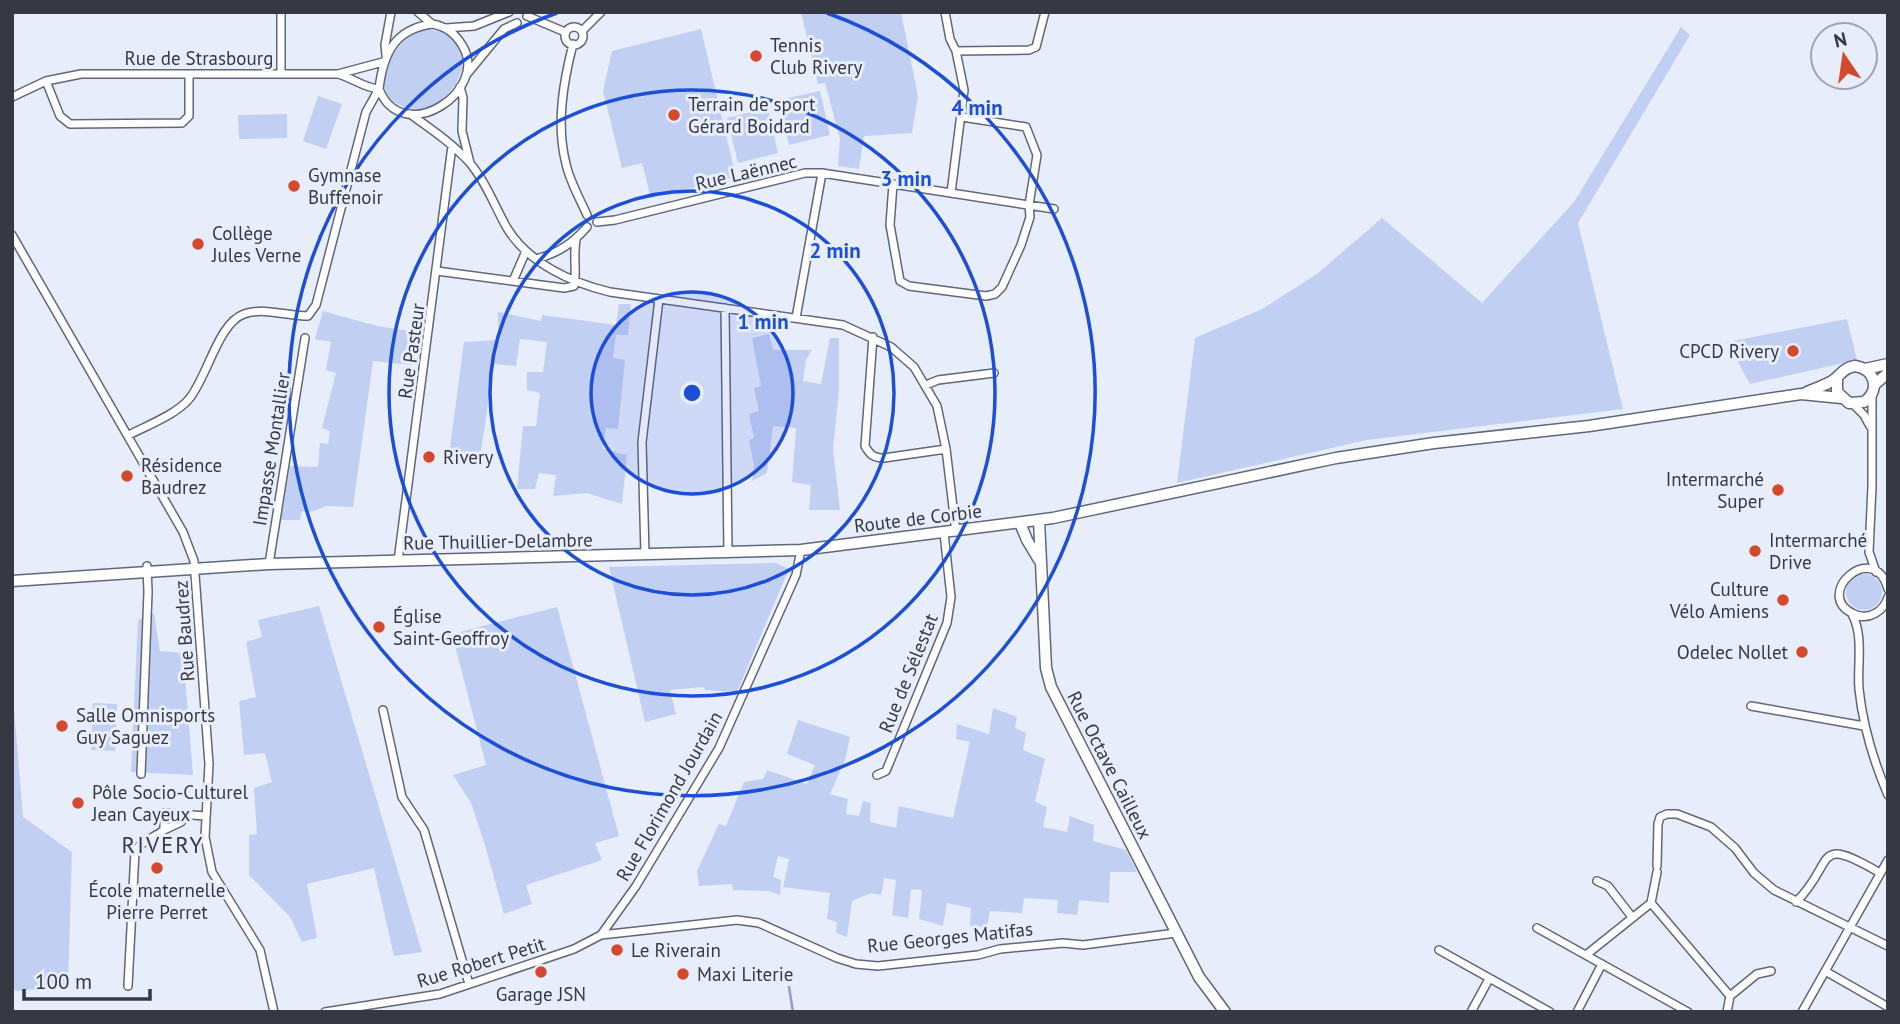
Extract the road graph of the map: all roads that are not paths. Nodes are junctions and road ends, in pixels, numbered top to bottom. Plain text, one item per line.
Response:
1 (281, 12) edge
2 (391, 12) edge
3 (418, 12) edge
4 (509, 12) edge
5 (601, 12) edge
6 (944, 12) edge
7 (1045, 12) edge
8 (527, 14) edge
9 (517, 23) junction
10 (432, 24) junction
11 (444, 28) junction
12 (582, 31) junction
13 (565, 32) junction
14 (572, 44) junction
15 (957, 51) junction
16 (385, 59) junction
17 (281, 73) junction
18 (188, 74) junction
19 (338, 74) junction
20 (466, 74) junction
21 (46, 82) junction
22 (460, 87) junction
23 (379, 89) junction
24 (12, 97) edge
25 (410, 114) junction
26 (962, 117) junction
27 (452, 146) junction
28 (470, 163) junction
29 (822, 173) junction
30 (893, 184) junction
31 (951, 193) junction
32 (1029, 205) junction
33 (1054, 209) dead end
34 (587, 215) junction
35 (597, 222) junction
36 (587, 227) junction
37 (12, 235) edge
38 (576, 240) junction
39 (526, 251) junction
40 (536, 259) junction
41 (437, 271) junction
42 (513, 281) junction
43 (576, 281) junction
44 (659, 299) junction
45 (725, 309) junction
46 (796, 318) junction
47 (873, 337) junction
48 (305, 338) dead end
49 (1888, 364) edge
50 (1865, 369) junction
51 (994, 373) dead end
52 (1888, 373) edge
53 (1837, 378) junction
54 (926, 385) junction
55 (1873, 390) junction
56 (1801, 394) junction
57 (1841, 398) junction
58 (1853, 404) junction
59 (1870, 426) junction
60 (129, 435) junction
61 (946, 449) junction
62 (1039, 520) junction
63 (1020, 523) junction
64 (950, 533) junction
65 (802, 551) junction
66 (728, 552) junction
67 (1869, 552) junction
68 (645, 554) junction
69 (398, 561) junction
70 (1041, 562) junction
71 (269, 564) junction
72 (147, 569) junction
73 (195, 569) junction
74 (1858, 569) junction
75 (1876, 572) junction
76 (12, 581) edge
77 (1887, 585) edge
78 (1887, 600) edge
79 (1852, 614) junction
80 (1871, 616) junction
81 (1858, 632) junction
82 (1751, 706) dead end
83 (383, 710) dead end
84 (1864, 726) junction
85 (141, 774) dead end
86 (877, 775) dead end
87 (1888, 795) edge
88 (184, 815) junction
89 (206, 816) junction
90 (164, 830) junction
91 (1888, 860) edge
92 (1881, 873) junction
93 (1597, 881) dead end
94 (1797, 902) junction
95 (1651, 903) junction
96 (1632, 917) junction
97 (1851, 926) junction
98 (1537, 928) dead end
99 (1176, 933) junction
100 (601, 935) junction
101 (1888, 946) edge
102 (1439, 950) dead end
103 (1586, 955) junction
104 (1602, 964) junction
105 (1771, 971) dead end
106 (1825, 971) junction
107 (1489, 979) junction
108 (469, 984) junction
109 (128, 986) dead end
110 (1730, 996) junction
111 (1888, 1007) edge
112 (274, 1012) edge
113 (325, 1012) edge
114 (1225, 1012) edge
115 (1471, 1012) edge
116 (1550, 1012) edge
117 (1577, 1012) edge
118 (1688, 1012) edge
119 (1727, 1012) edge
120 (1802, 1012) edge

1 - 17 street
2 - 16 street
3 - 10 street
4 - 9 street
4 - 11 street
5 - 12 street
6 - 15 street
7 - 15 street
8 - 9 street
8 - 13 street
9 - 20 street
10 - 11 street
10 - 16 street
11 - 20 street
12 - 13 street
12 - 14 street
13 - 14 street
14 - 34 street
15 - 26 street
16 - 19 street
16 - 23 street
17 - 18 street, Rue de Strasbourg
17 - 19 street, Rue de Strasbourg
18 - 21 street, Rue de Strasbourg
18 - 21 street
19 - 23 street
20 - 22 street
21 - 24 street, Rue de Strasbourg
22 - 25 street
22 - 28 street
23 - 25 street
23 - 60 street
25 - 27 street
26 - 31 street
26 - 32 street
27 - 28 street
27 - 41 street, Rue Pasteur
28 - 39 street
29 - 30 street, Rue Laënnec
29 - 35 street, Rue Laënnec
29 - 46 street
30 - 31 street, Rue Laënnec
30 - 32 street
31 - 32 street, Rue Laënnec
32 - 33 street, Rue Laënnec
34 - 35 street
34 - 36 street
35 - 36 street
36 - 38 street
37 - 60 street
38 - 40 street
38 - 43 street
39 - 40 street
39 - 42 street
40 - 43 street
41 - 42 street
41 - 69 street, Rue Pasteur
42 - 43 street
43 - 44 street, Rue de Sélestat
44 - 45 street, Rue de Sélestat
44 - 68 street
45 - 46 street, Rue de Sélestat
45 - 66 street
46 - 47 street, Rue de Sélestat
47 - 54 street, Rue de Sélestat
47 - 61 street
48 - 71 street, Impasse Montallier
49 - 50 main road
50 - 53 main road
50 - 55 main road
51 - 54 street
52 - 55 main road
53 - 56 main road
53 - 57 main road
54 - 61 street, Rue de Sélestat
55 - 58 main road
55 - 59 street
56 - 57 main road
56 - 62 main road, Route de Corbie
57 - 58 main road
58 - 59 street
59 - 67 street
60 - 73 street, Rue Baudrez
61 - 64 street, Rue de Sélestat
62 - 63 main road, Route de Corbie
62 - 70 main road, Rue Octave Cailleux
63 - 64 main road, Route de Corbie
63 - 70 main road
64 - 65 main road, Route de Corbie
64 - 86 street, Rue de Sélestat
65 - 66 main road, Rue Thuillier-Delambre
65 - 100 street, Rue Florimond Jourdain
66 - 68 main road, Rue Thuillier-Delambre
67 - 74 street
67 - 75 street
68 - 69 main road, Rue Thuillier-Delambre
69 - 71 main road, Rue Thuillier-Delambre
70 - 99 main road, Rue Octave Cailleux
71 - 73 main road, Rue Thuillier-Delambre
72 - 73 main road, Rue Thuillier-Delambre
72 - 76 main road, Rue Thuillier-Delambre
72 - 85 street
73 - 89 street, Rue Baudrez
74 - 75 street
74 - 79 street
75 - 77 street
78 - 80 street
79 - 80 street
79 - 81 street
80 - 81 street
81 - 84 street
82 - 84 street
83 - 108 street
84 - 87 street
88 - 89 street
88 - 90 street
88 - 90 street
89 - 112 street, Rue Baudrez
90 - 109 street
91 - 92 street
92 - 94 street
92 - 97 street
93 - 96 street
94 - 95 street
94 - 97 street
95 - 96 street
95 - 110 street
96 - 103 street
97 - 101 street
97 - 106 street
98 - 103 street
99 - 100 street, Rue Georges Matifas
99 - 114 main road
100 - 108 street, Rue Robert Petit
102 - 107 street
103 - 104 street
104 - 117 street
104 - 118 street
105 - 110 street
106 - 111 street
106 - 120 street
107 - 115 street
107 - 116 street
108 - 113 street, Rue Robert Petit
110 - 119 street

